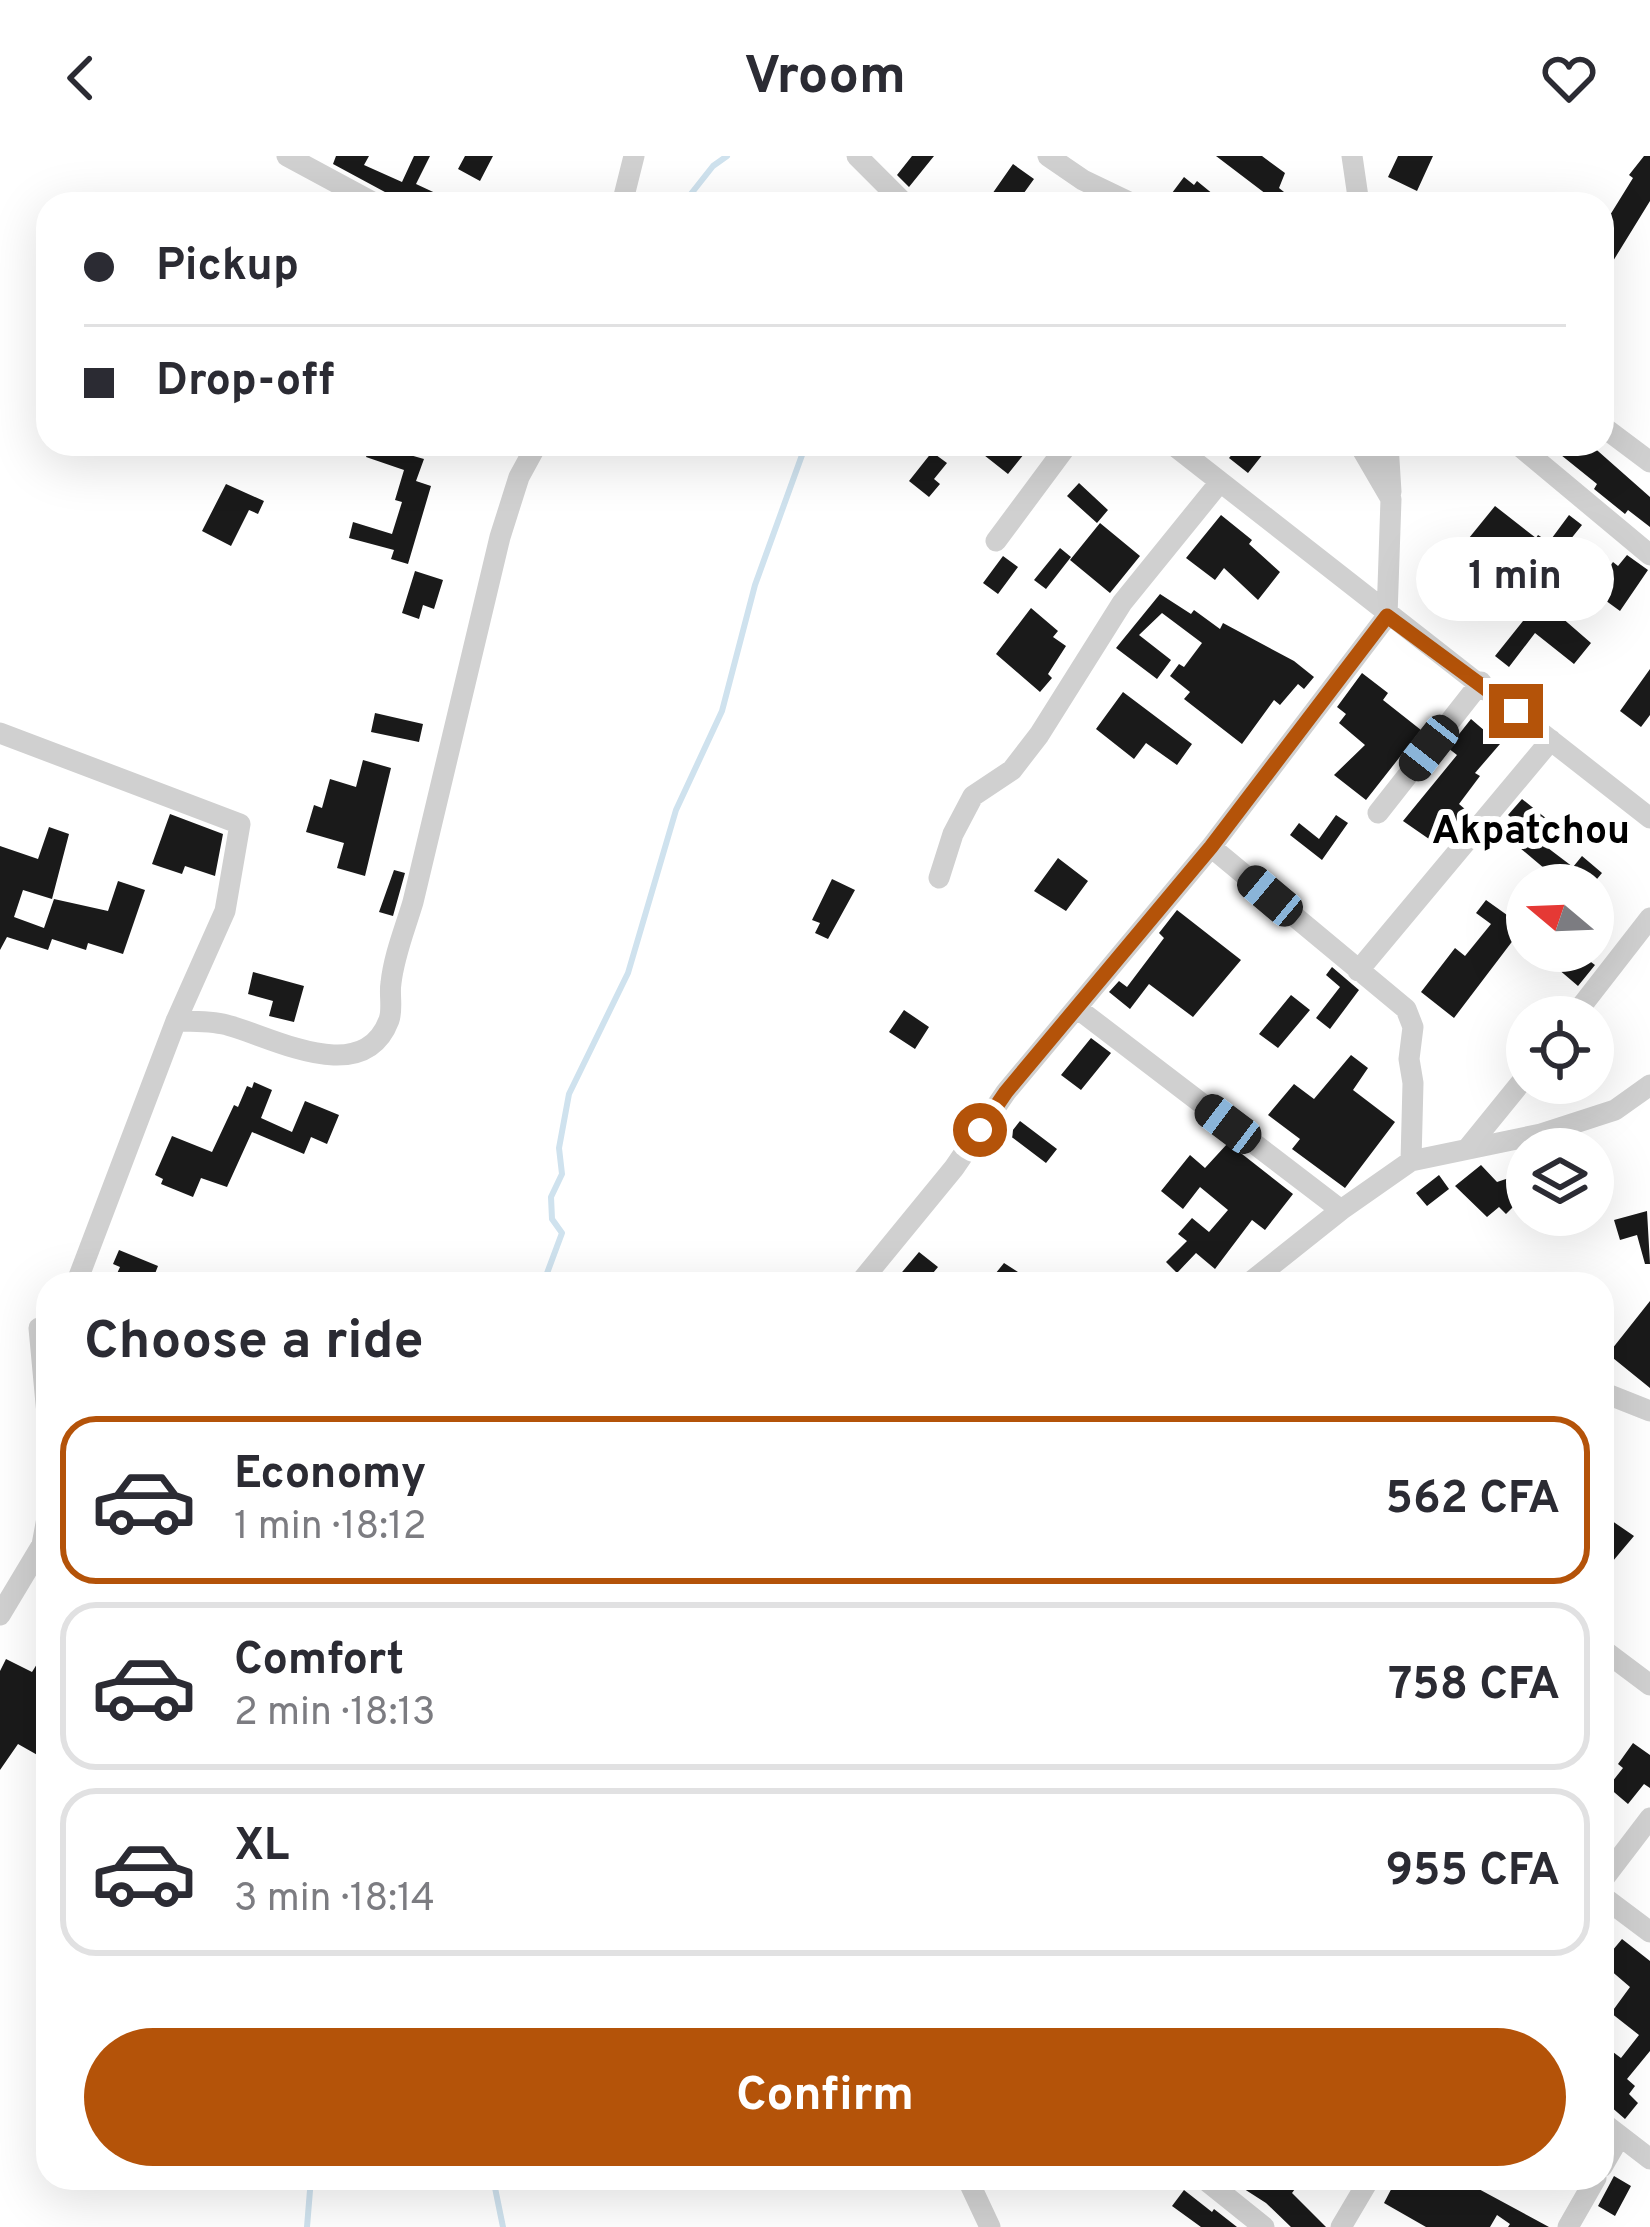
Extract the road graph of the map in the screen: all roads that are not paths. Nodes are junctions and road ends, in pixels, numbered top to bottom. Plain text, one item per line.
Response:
1 (287, 156) edge
2 (634, 156) edge
3 (857, 156) edge
4 (1048, 156) edge
5 (1352, 156) edge
6 (354, 192) edge
7 (625, 192) edge
8 (892, 192) edge
9 (1108, 192) edge
10 (1357, 192) edge
11 (1614, 435) edge
12 (530, 456) edge
13 (1059, 456) edge
14 (1187, 456) edge
15 (1366, 456) edge
16 (1389, 456) edge
17 (1531, 456) edge
18 (1650, 462) edge
19 (1220, 482) junction
20 (1391, 499) junction
21 (997, 541) dead end
22 (1650, 555) edge
23 (1387, 616) junction
24 (1481, 682) junction
25 (0, 733) edge
26 (1551, 740) junction
27 (1378, 813) dead end
28 (1650, 818) edge
29 (1211, 847) junction
30 (939, 878) dead end
31 (1650, 918) edge
32 (1358, 970) junction
33 (1589, 996) edge
34 (1078, 1009) junction
35 (176, 1021) junction
36 (1650, 1085) edge
37 (1506, 1101) edge
38 (1467, 1149) junction
39 (1411, 1161) junction
40 (1341, 1210) junction
41 (81, 1272) edge
42 (870, 1272) edge
43 (1263, 1272) edge
44 (1614, 1397) edge
45 (1650, 1411) edge
46 (36, 1555) edge
47 (0, 1615) edge
48 (1614, 1658) edge
49 (1650, 1685) edge
50 (1650, 1818) edge
51 (1614, 1865) edge
52 (1614, 1905) edge
53 (1650, 1933) edge
54 (1614, 2131) edge
55 (1650, 2159) edge
56 (973, 2190) edge
57 (1218, 2190) edge
58 (1363, 2190) edge
59 (1589, 2190) edge
60 (990, 2227) edge
61 (1264, 2227) edge
62 (1341, 2227) edge
63 (1568, 2227) edge

1 - 6 street
2 - 7 street
3 - 8 street
4 - 9 street
5 - 10 street
11 - 18 street
12 - 35 street
13 - 21 street
14 - 19 street
15 - 20 street
16 - 20 street
17 - 22 street
19 - 23 street
19 - 30 street
20 - 23 street
23 - 24 street
23 - 29 street
24 - 26 street
24 - 27 street
25 - 35 street
26 - 28 street
26 - 32 street
29 - 32 street
29 - 34 street
31 - 33 street
32 - 39 street
34 - 40 street
34 - 42 street
35 - 41 street
36 - 38 street
37 - 38 street
38 - 39 street
39 - 40 street
40 - 43 street
44 - 45 street
46 - 47 street
48 - 49 street
50 - 51 street
52 - 53 street
54 - 55 street
56 - 60 street
57 - 61 street
58 - 62 street
59 - 63 street

